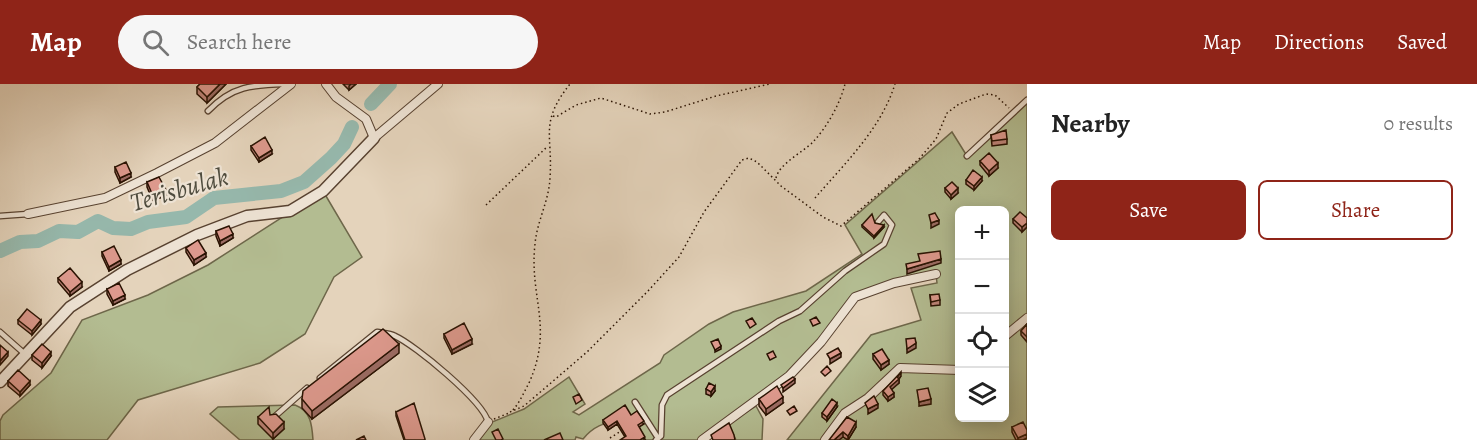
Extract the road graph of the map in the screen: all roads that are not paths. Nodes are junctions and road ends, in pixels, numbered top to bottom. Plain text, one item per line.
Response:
1 (291, 84) edge
2 (326, 84) edge
3 (438, 84) edge
4 (1027, 100) edge
5 (208, 111) dead end
6 (374, 138) junction
7 (967, 156) dead end
8 (28, 214) joint
9 (0, 216) edge
10 (878, 222) edge
11 (936, 274) dead end
12 (1027, 318) edge
13 (0, 332) edge
14 (1009, 334) edge
15 (26, 355) junction
16 (955, 370) edge
17 (0, 382) edge
18 (634, 402) dead end
19 (273, 418) edge
20 (488, 422) joint
21 (657, 439) edge
22 (474, 440) edge
23 (702, 440) edge
24 (825, 440) edge

1 - 5 lane
1 - 8 street
2 - 6 street
3 - 6 street
4 - 7 lane
6 - 15 street
8 - 9 lane
10 - 21 lane
11 - 23 street
12 - 14 street
13 - 15 lane
15 - 17 street
16 - 24 street
18 - 21 lane
19 - 20 lane
20 - 22 street

